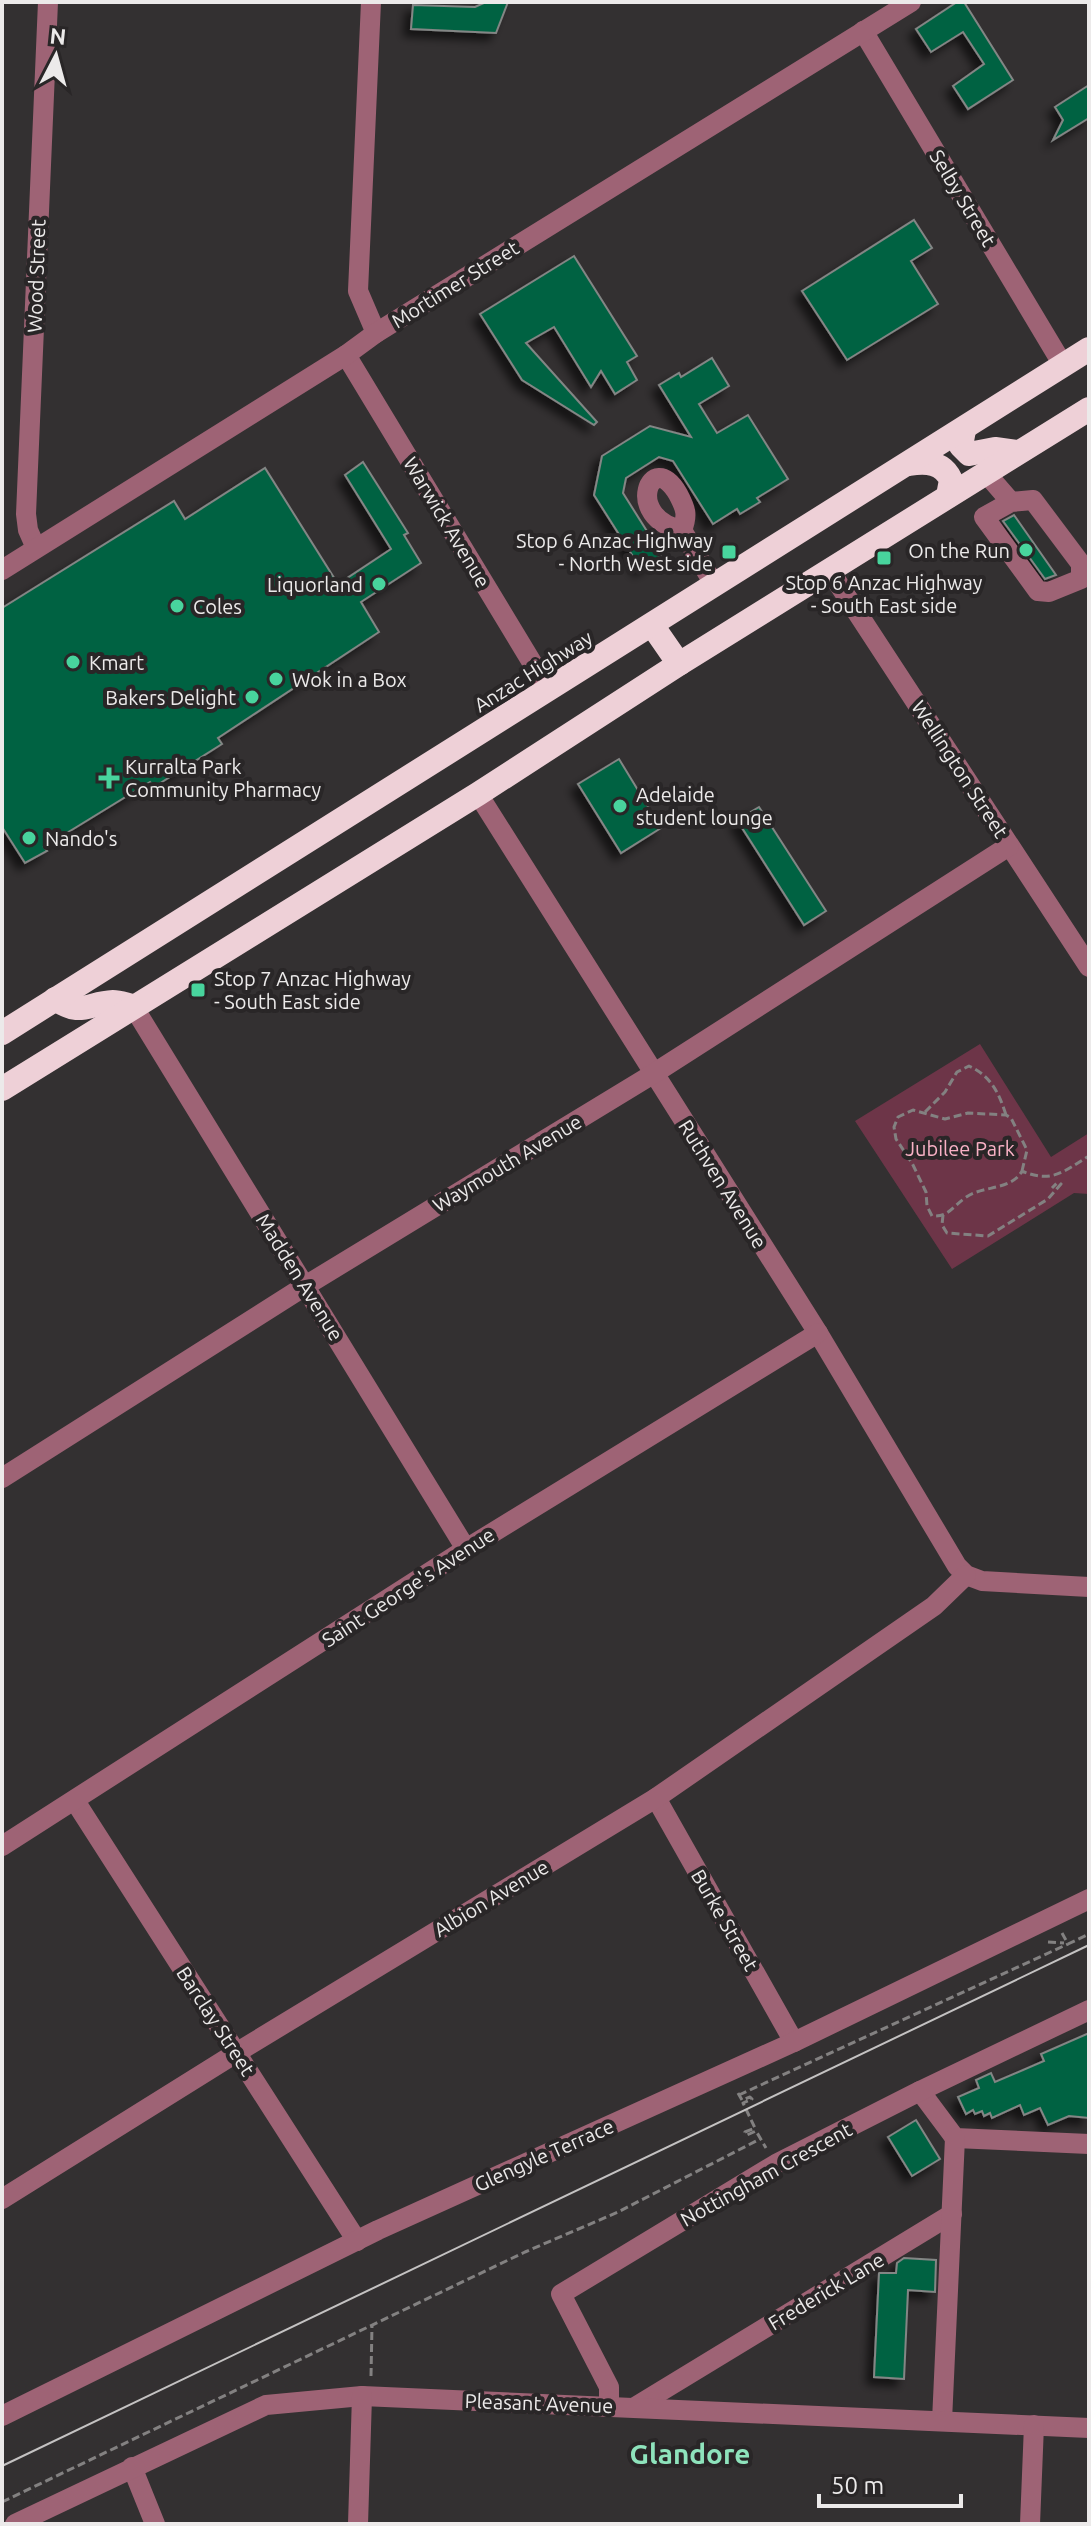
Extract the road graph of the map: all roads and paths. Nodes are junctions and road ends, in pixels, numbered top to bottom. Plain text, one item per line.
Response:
1 (48, 2) edge
2 (371, 2) edge
3 (900, 5) edge
4 (863, 31) junction
5 (376, 333) junction
6 (1089, 349) edge
7 (346, 355) junction
8 (1063, 365) junction
9 (1089, 409) edge
10 (964, 430) junction
11 (1019, 453) junction
12 (909, 464) junction
13 (985, 472) junction
14 (948, 496) junction
15 (1011, 502) junction
16 (682, 530) junction
17 (36, 548) junction
18 (2, 570) edge
19 (830, 571) junction
20 (715, 586) junction
21 (652, 625) junction
22 (679, 664) junction
23 (548, 689) junction
24 (478, 794) junction
25 (1009, 846) junction
26 (1089, 967) edge
27 (55, 999) junction
28 (133, 1006) junction
29 (2, 1033) edge
30 (653, 1074) junction
31 (2, 1089) edge
32 (925, 1112) junction
33 (1006, 1115) junction
34 (1089, 1156) edge
35 (1022, 1171) junction
36 (1052, 1188) dead end
37 (943, 1215) junction
38 (305, 1286) junction
39 (818, 1333) junction
40 (2, 1478) edge
41 (466, 1549) junction
42 (966, 1575) junction
43 (1089, 1587) edge
44 (656, 1798) junction
45 (75, 1801) junction
46 (2, 1846) edge
47 (1089, 1899) edge
48 (1052, 1916) junction
49 (1089, 1934) edge
50 (1068, 1944) junction
51 (1089, 2010) edge
52 (794, 2042) junction
53 (236, 2053) junction
54 (920, 2091) junction
55 (955, 2138) junction
56 (1089, 2144) edge
57 (2, 2199) edge
58 (952, 2214) junction
59 (357, 2241) junction
60 (372, 2325) junction
61 (367, 2396) junction
62 (609, 2407) junction
63 (635, 2407) junction
64 (2, 2416) edge
65 (942, 2421) junction
66 (1034, 2425) junction
67 (1089, 2428) edge
68 (132, 2467) junction
69 (2, 2502) edge
70 (15, 2524) edge
71 (155, 2524) edge
72 (358, 2524) edge
73 (1030, 2524) edge

1 - 17 street, Wood Street
2 - 5 street
3 - 4 street, Mortimer Street
4 - 5 street, Mortimer Street
4 - 8 street, Selby Street
5 - 7 street, Mortimer Street
6 - 8 highway, Anzac Highway
7 - 17 street, Mortimer Street
7 - 23 street, Warwick Avenue
8 - 10 highway, Anzac Highway
9 - 11 highway
10 - 11 highway
10 - 12 highway, Anzac Highway
11 - 13 highway
12 - 14 highway
12 - 20 highway, Anzac Highway
13 - 14 highway
13 - 15 street
14 - 19 highway
15 - 15 street
16 - 16 street
16 - 20 street
17 - 18 street, Mortimer Street
19 - 22 highway
19 - 25 street, Wellington Street
20 - 21 highway, Anzac Highway
21 - 22 highway
21 - 23 highway, Anzac Highway
22 - 24 highway
23 - 27 highway, Anzac Highway
24 - 28 highway
24 - 30 street, Ruthven Avenue
25 - 26 street, Wellington Street
25 - 30 street, Waymouth Avenue
27 - 28 highway
27 - 29 highway, Anzac Highway
28 - 31 highway
28 - 38 street, Madden Avenue
30 - 38 street, Waymouth Avenue
30 - 39 street, Ruthven Avenue
32 - 33 path
32 - 33 path
32 - 37 path
33 - 35 path
34 - 35 path
35 - 37 path
36 - 37 path
38 - 40 street, Waymouth Avenue
38 - 41 street, Madden Avenue
39 - 41 street, Saint George's Avenue
39 - 42 street, Ruthven Avenue
41 - 45 street, Saint George's Avenue
42 - 43 street
42 - 44 street, Albion Avenue
44 - 52 street, Burke Street
44 - 53 street, Albion Avenue
45 - 46 street, Saint George's Avenue
45 - 53 street, Barclay Street
47 - 48 street, Glengyle Terrace
48 - 50 path
48 - 52 street, Glengyle Terrace
49 - 50 path
50 - 60 path
51 - 54 street, Nottingham Crescent
52 - 59 street, Glengyle Terrace
53 - 57 street, Albion Avenue
53 - 59 street, Barclay Street
54 - 55 street
54 - 62 street, Nottingham Crescent
55 - 56 street
55 - 58 street
58 - 63 street, Frederick Lane
58 - 65 street
59 - 64 street, Glengyle Terrace
60 - 61 path
60 - 69 path
61 - 62 street, Pleasant Avenue
61 - 68 street, Pleasant Avenue
61 - 72 street
62 - 63 street, Pleasant Avenue
63 - 65 street, Pleasant Avenue
65 - 66 street, Pleasant Avenue
66 - 67 street, Pleasant Avenue
66 - 73 street
68 - 70 street, Pleasant Avenue
68 - 71 street

